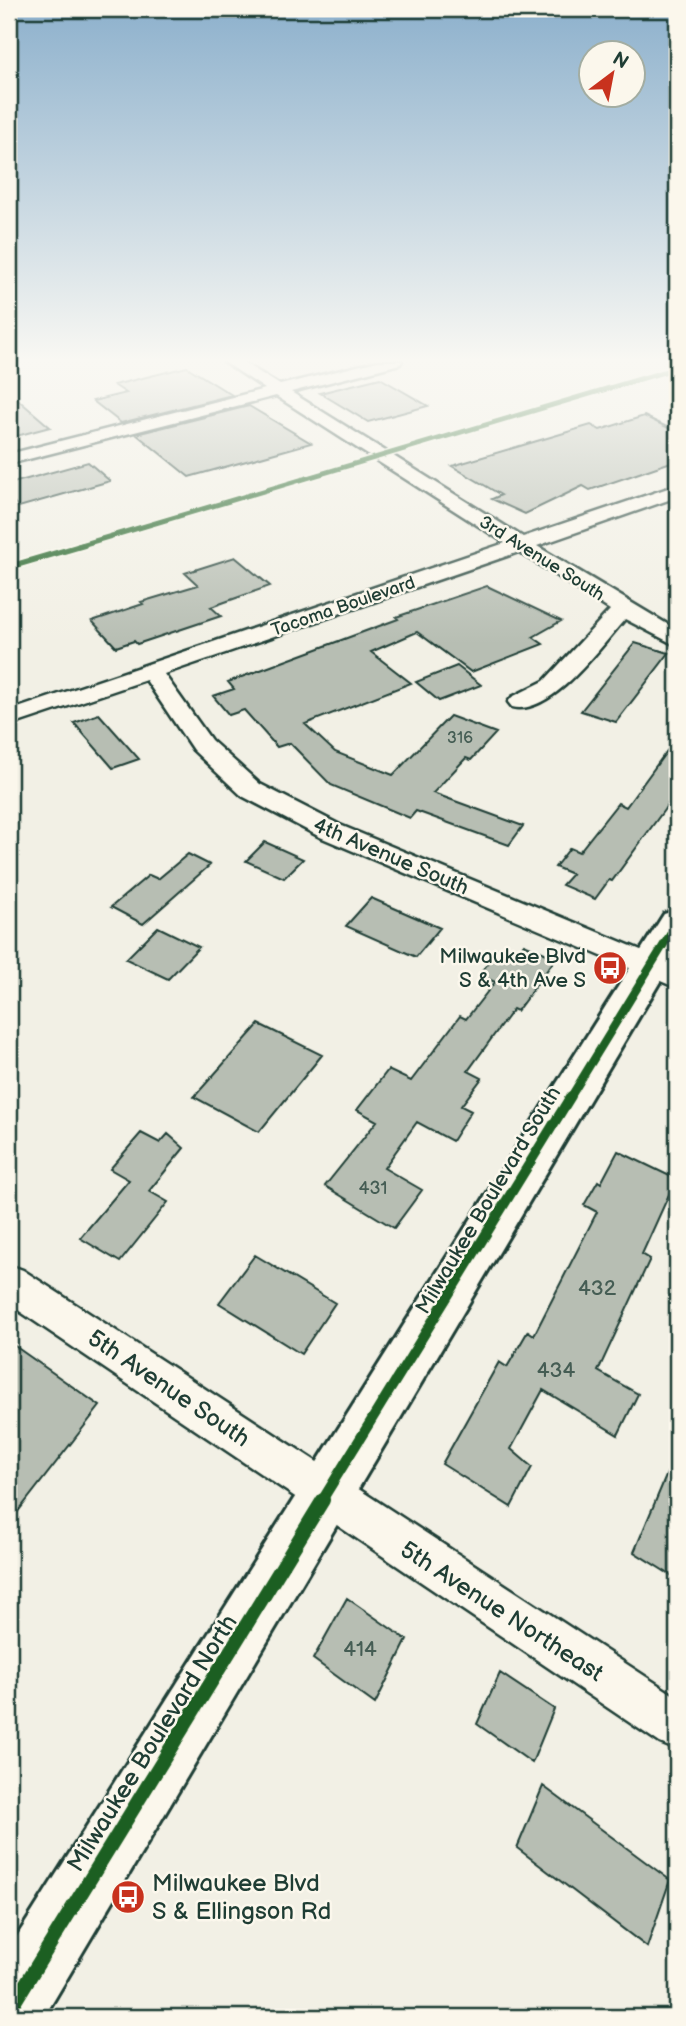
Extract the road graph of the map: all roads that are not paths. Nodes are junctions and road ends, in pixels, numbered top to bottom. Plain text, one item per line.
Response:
1 (379, 456) edge
2 (677, 491) edge
3 (523, 545) junction
4 (623, 609) junction
5 (677, 639) edge
6 (151, 671) junction
7 (520, 702) dead end
8 (9, 719) edge
9 (677, 923) edge
10 (664, 972) edge
11 (9, 1283) edge
12 (327, 1496) junction
13 (677, 1726) edge
14 (9, 2011) edge

1 - 3 street, 3rd Avenue South
2 - 3 street, Tacoma Boulevard
3 - 4 street, 3rd Avenue South
3 - 6 street, Tacoma Boulevard
4 - 5 street, 3rd Avenue South
4 - 7 street
6 - 8 street, Tacoma Boulevard
6 - 10 street, 4th Avenue South
9 - 10 street, Milwaukee Boulevard South
10 - 12 street, Milwaukee Boulevard South
11 - 12 street, 5th Avenue South
12 - 13 street, 5th Avenue Northeast
12 - 14 street, Milwaukee Boulevard North

